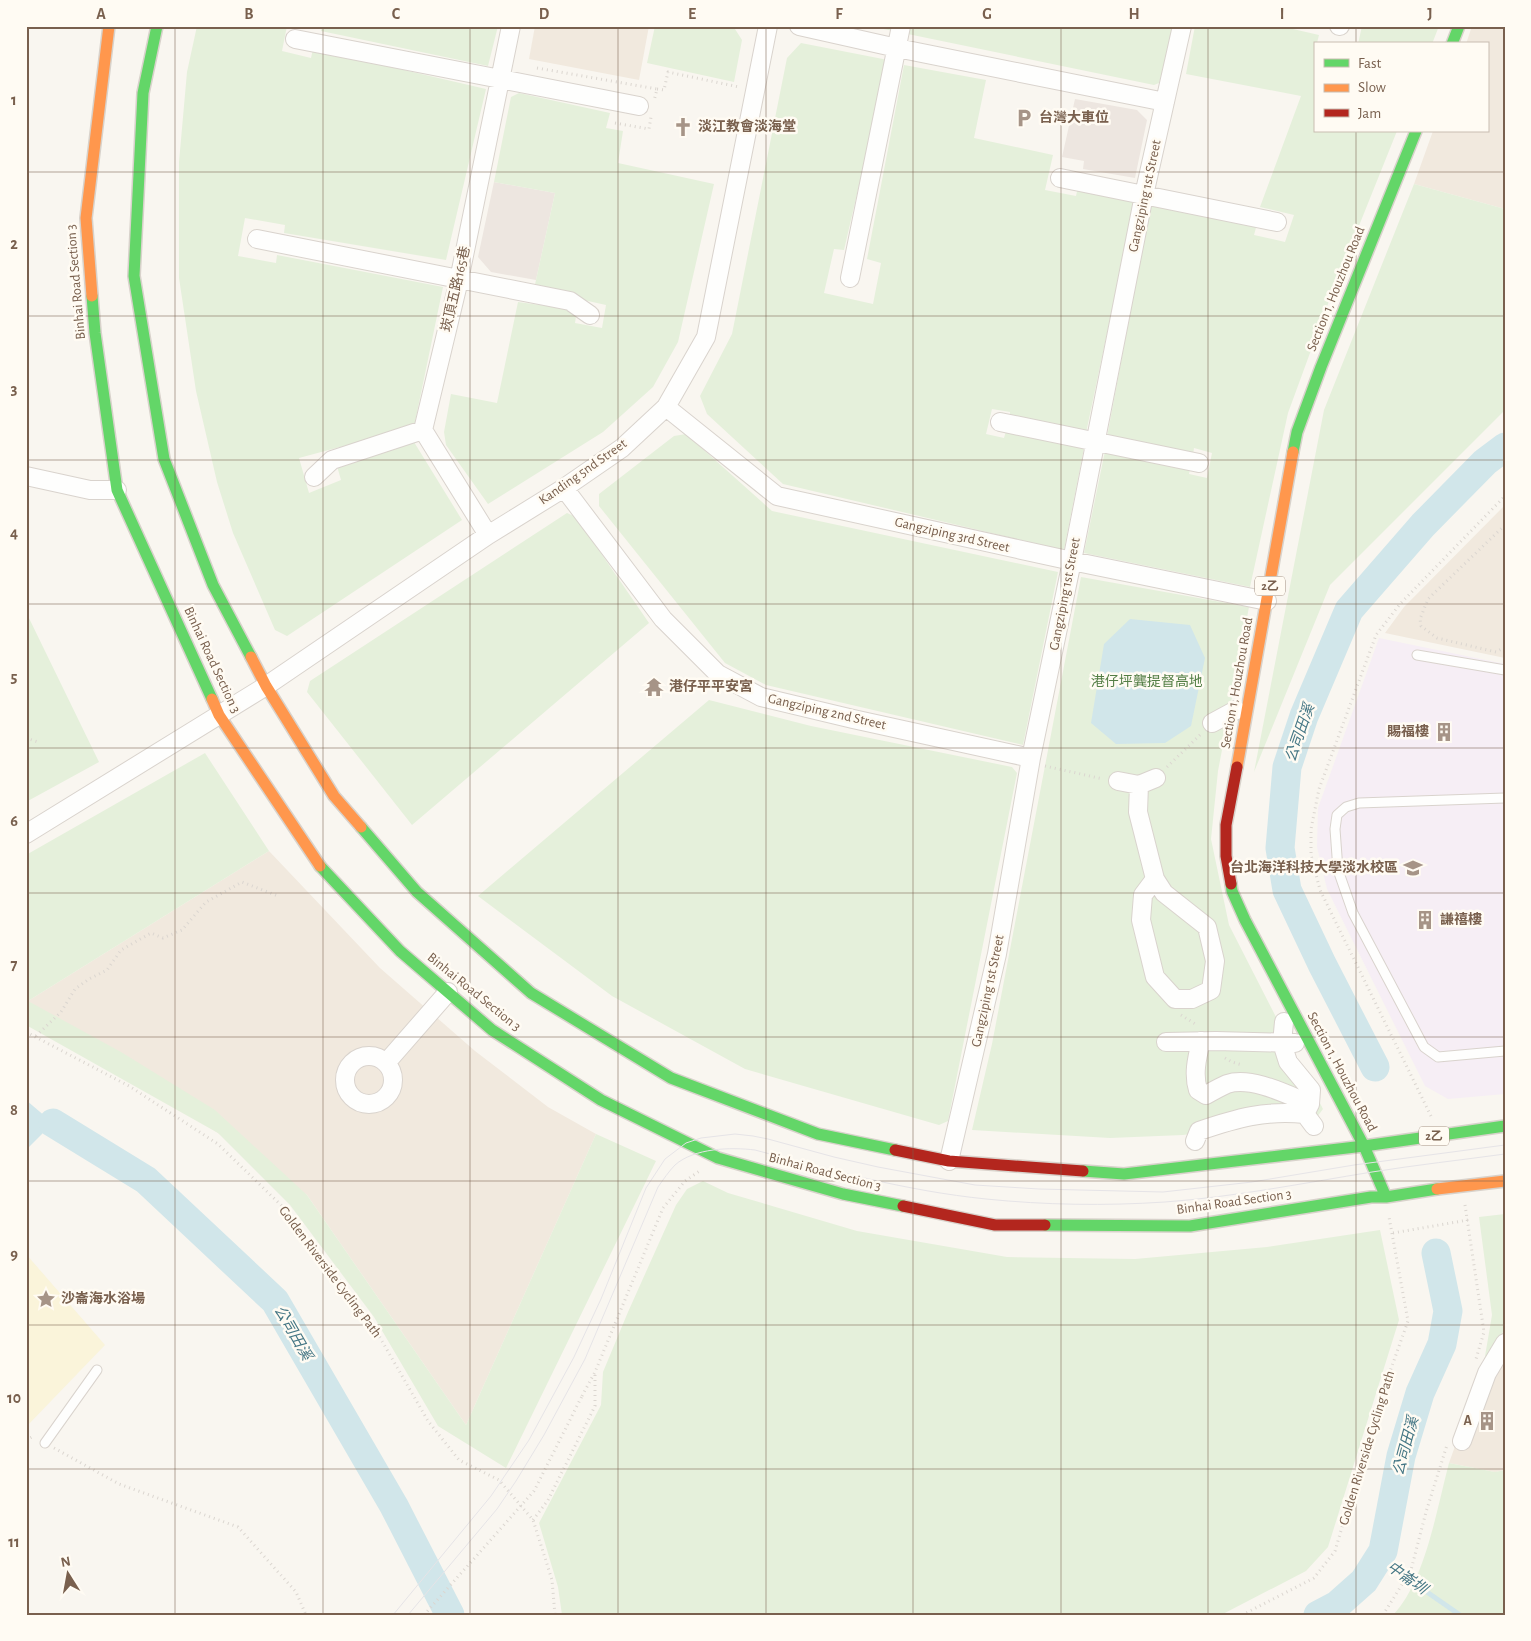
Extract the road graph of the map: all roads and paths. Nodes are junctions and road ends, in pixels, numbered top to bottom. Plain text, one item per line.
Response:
1 (109, 26) edge
2 (158, 26) edge
3 (511, 26) edge
4 (768, 26) edge
5 (799, 26) edge
6 (901, 26) edge
7 (1182, 26) edge
8 (1459, 26) edge
9 (295, 39) dead end
10 (1453, 42) edge
11 (897, 48) junction
12 (499, 80) junction
13 (739, 87) dead end
14 (657, 89) dead end
15 (1165, 102) junction
16 (639, 106) dead end
17 (1416, 132) edge
18 (1060, 178) dead end
19 (1144, 195) junction
20 (1277, 222) dead end
21 (257, 239) dead end
22 (850, 278) dead end
23 (460, 280) junction
24 (590, 315) dead end
25 (666, 407) junction
26 (1000, 422) dead end
27 (423, 430) junction
28 (1094, 442) junction
29 (1199, 463) dead end
30 (26, 476) edge
31 (314, 477) dead end
32 (564, 488) junction
33 (117, 490) junction
34 (1505, 525) edge
35 (488, 535) junction
36 (1072, 561) junction
37 (1268, 601) junction
38 (1505, 647) edge
39 (1417, 655) dead end
40 (1505, 670) edge
41 (266, 686) junction
42 (1236, 710) dead end
43 (219, 715) junction
44 (1212, 723) joint
45 (26, 738) edge
46 (38, 742) dead end
47 (1034, 761) junction
48 (1094, 777) dead end
49 (1156, 778) joint
50 (1118, 781) dead end
51 (1139, 784) junction
52 (1505, 798) edge
53 (26, 834) edge
54 (1155, 879) junction
55 (278, 896) dead end
56 (448, 992) junction
57 (1284, 1022) dead end
58 (26, 1032) edge
59 (36, 1036) junction
60 (1201, 1041) junction
61 (1166, 1042) dead end
62 (1288, 1043) junction
63 (1505, 1051) edge
64 (386, 1063) dead end
65 (1270, 1088) junction
66 (1310, 1115) junction
67 (1248, 1116) junction
68 (1505, 1126) edge
69 (1195, 1141) dead end
70 (1364, 1146) junction
71 (718, 1158) junction
72 (949, 1161) junction
73 (1505, 1181) edge
74 (1386, 1197) junction
75 (1505, 1343) edge
76 (1475, 1361) dead end
77 (97, 1370) dead end
78 (595, 1372) junction
79 (1456, 1439) joint
80 (26, 1440) edge
81 (45, 1443) junction
82 (533, 1520) junction
83 (306, 1615) edge
84 (424, 1615) edge
85 (555, 1615) edge
86 (1242, 1615) edge
87 (1383, 1615) edge

1 - 33 street, Binhai Road Section 3
2 - 41 street
3 - 12 street, 崁頂五路165巷
4 - 25 street, Kanding 5nd Street
5 - 11 street
6 - 11 street
7 - 15 street, Gangziping 1st Street
8 - 10 street
9 - 12 street
11 - 15 street
11 - 22 street
12 - 16 street
12 - 23 street, 崁頂五路165巷
13 - 14 path
15 - 19 street, Gangziping 1st Street
17 - 37 street, Section 1, Houzhou Road / 2乙
18 - 19 street
19 - 20 street
19 - 28 street, Gangziping 1st Street
21 - 23 street
23 - 24 street
23 - 27 street, 崁頂五路165巷
25 - 32 street, Kanding 5nd Street
25 - 36 street, Gangziping 3rd Street
26 - 28 street
27 - 31 street
27 - 35 street
28 - 29 street
28 - 36 street, Gangziping 1st Street
30 - 33 street
32 - 35 street, Kanding 5nd Street
32 - 47 street, Gangziping 2nd Street
33 - 43 street, Binhai Road Section 3
34 - 38 path
35 - 41 street, Kanding 5nd Street
36 - 37 street, Gangziping 3rd Street
36 - 47 street, Gangziping 1st Street
37 - 70 street, Section 1, Houzhou Road / 2乙
39 - 40 lane
41 - 43 street, Kanding 5nd Street
41 - 72 street
42 - 44 street
43 - 53 street, Kanding 5nd Street
43 - 56 street, Binhai Road Section 3
44 - 49 path
45 - 46 path
47 - 48 path
47 - 72 street, Gangziping 1st Street
49 - 51 street
50 - 51 street
51 - 54 street
52 - 63 lane
54 - 54 street
55 - 59 path
56 - 64 street
56 - 71 street, Binhai Road Section 3
57 - 62 street
58 - 59 path, Golden Riverside Cycling Path
59 - 82 path, Golden Riverside Cycling Path
60 - 61 street
60 - 62 street
60 - 65 street
62 - 66 street
65 - 66 street
65 - 67 street
66 - 67 street
67 - 69 street
68 - 70 street, 2乙
70 - 72 street
70 - 74 street, Section 1, Houzhou Road / 2乙
71 - 74 street, Binhai Road Section 3
71 - 78 path
73 - 74 street, Binhai Road Section 3
75 - 79 street
76 - 86 path, Golden Riverside Cycling Path
77 - 81 lane
78 - 82 path
78 - 84 path, bridge
79 - 87 path
80 - 81 path
81 - 83 path
82 - 85 path, Golden Riverside Cycling Path

